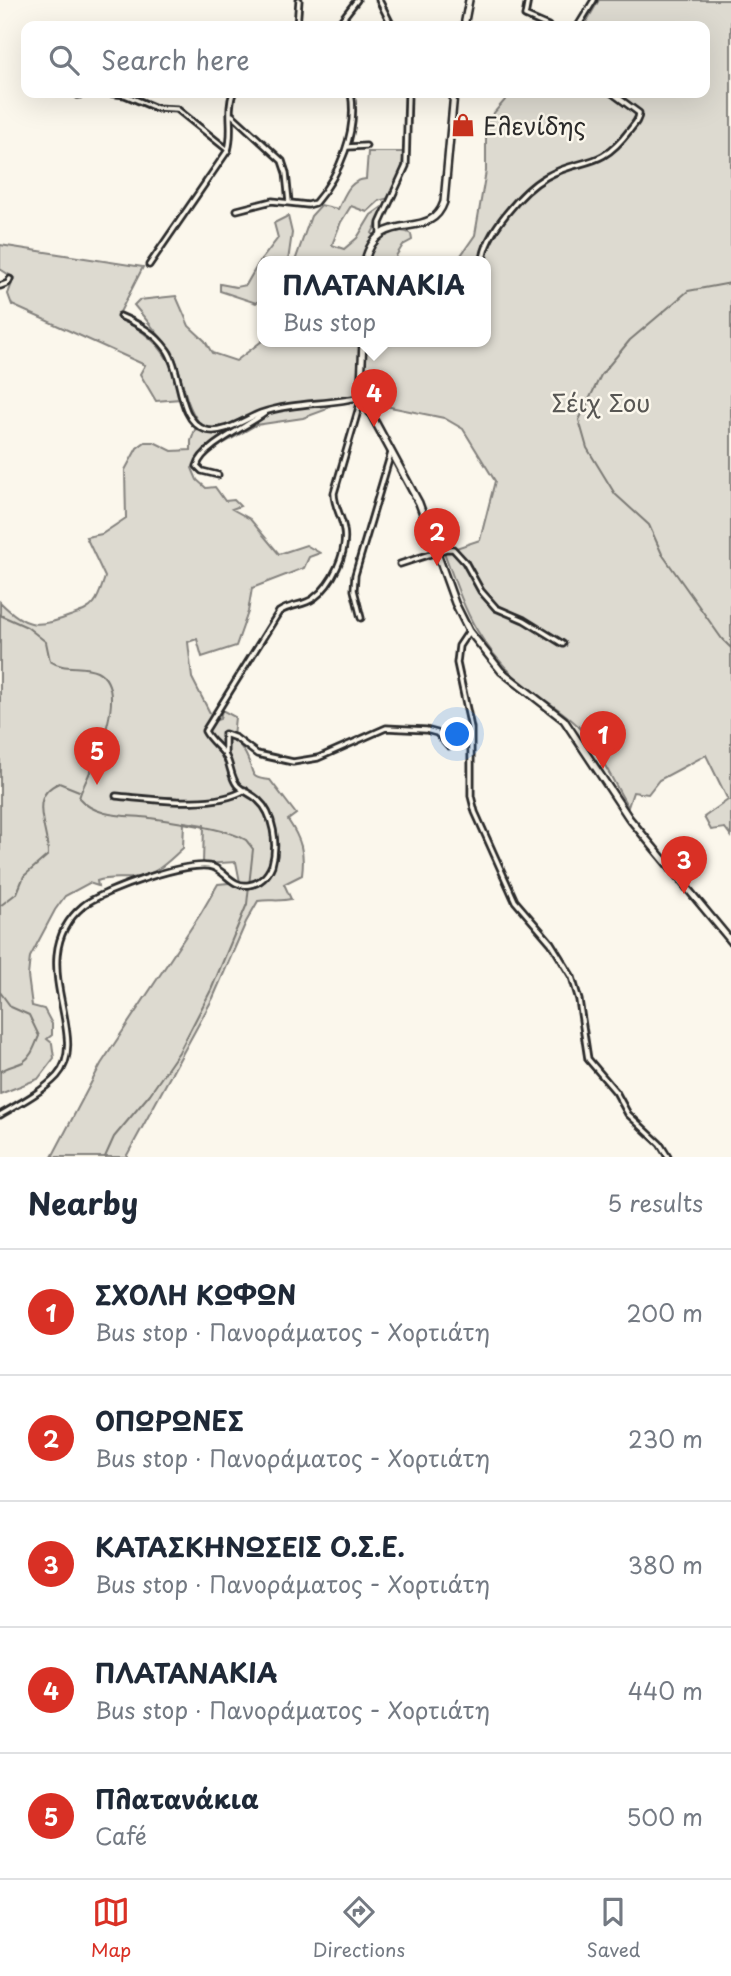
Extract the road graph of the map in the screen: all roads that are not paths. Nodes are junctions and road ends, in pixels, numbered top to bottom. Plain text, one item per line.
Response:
1 (299, 0) edge
2 (357, 0) edge
3 (379, 0) edge
4 (470, 0) edge
5 (527, 0) edge
6 (594, 0) edge
7 (297, 21) edge
8 (341, 21) edge
9 (390, 21) edge
10 (465, 21) edge
11 (536, 21) edge
12 (582, 21) edge
13 (134, 98) edge
14 (232, 98) edge
15 (352, 98) edge
16 (408, 98) edge
17 (453, 98) edge
18 (619, 98) edge
19 (232, 115) junction
20 (366, 146) dead end
21 (346, 147) junction
22 (228, 150) junction
23 (289, 202) junction
24 (237, 210) dead end
25 (380, 234) junction
26 (367, 256) edge
27 (484, 256) edge
28 (149, 265) dead end
29 (10, 279) dead end
30 (0, 286) edge
31 (120, 316) dead end
32 (363, 347) edge
33 (363, 395) junction
34 (266, 412) junction
35 (392, 451) junction
36 (218, 475) dead end
37 (436, 552) junction
38 (400, 564) dead end
39 (361, 618) dead end
40 (469, 631) junction
41 (563, 644) dead end
42 (449, 746) dead end
43 (225, 755) junction
44 (245, 790) junction
45 (116, 796) dead end
46 (731, 941) edge
47 (0, 1115) edge
48 (659, 1136) dead end
49 (653, 1137) junction
50 (668, 1157) edge

1 - 7 street
2 - 8 street
3 - 9 street
4 - 10 main road
5 - 11 street
6 - 12 street
13 - 22 street
14 - 19 street
15 - 21 street
16 - 25 street
17 - 25 main road
18 - 27 street
19 - 22 street
19 - 23 street
20 - 21 street
21 - 23 street
22 - 28 street
23 - 24 street
25 - 26 main road
29 - 30 street
31 - 34 street
32 - 33 main road
33 - 34 street
33 - 35 main road
33 - 43 street
34 - 36 street
35 - 37 main road
35 - 39 street
37 - 38 street
37 - 40 main road
37 - 41 street
40 - 46 main road
40 - 49 street
42 - 43 street
43 - 44 street
44 - 45 street
44 - 47 street
48 - 49 street
49 - 50 street

